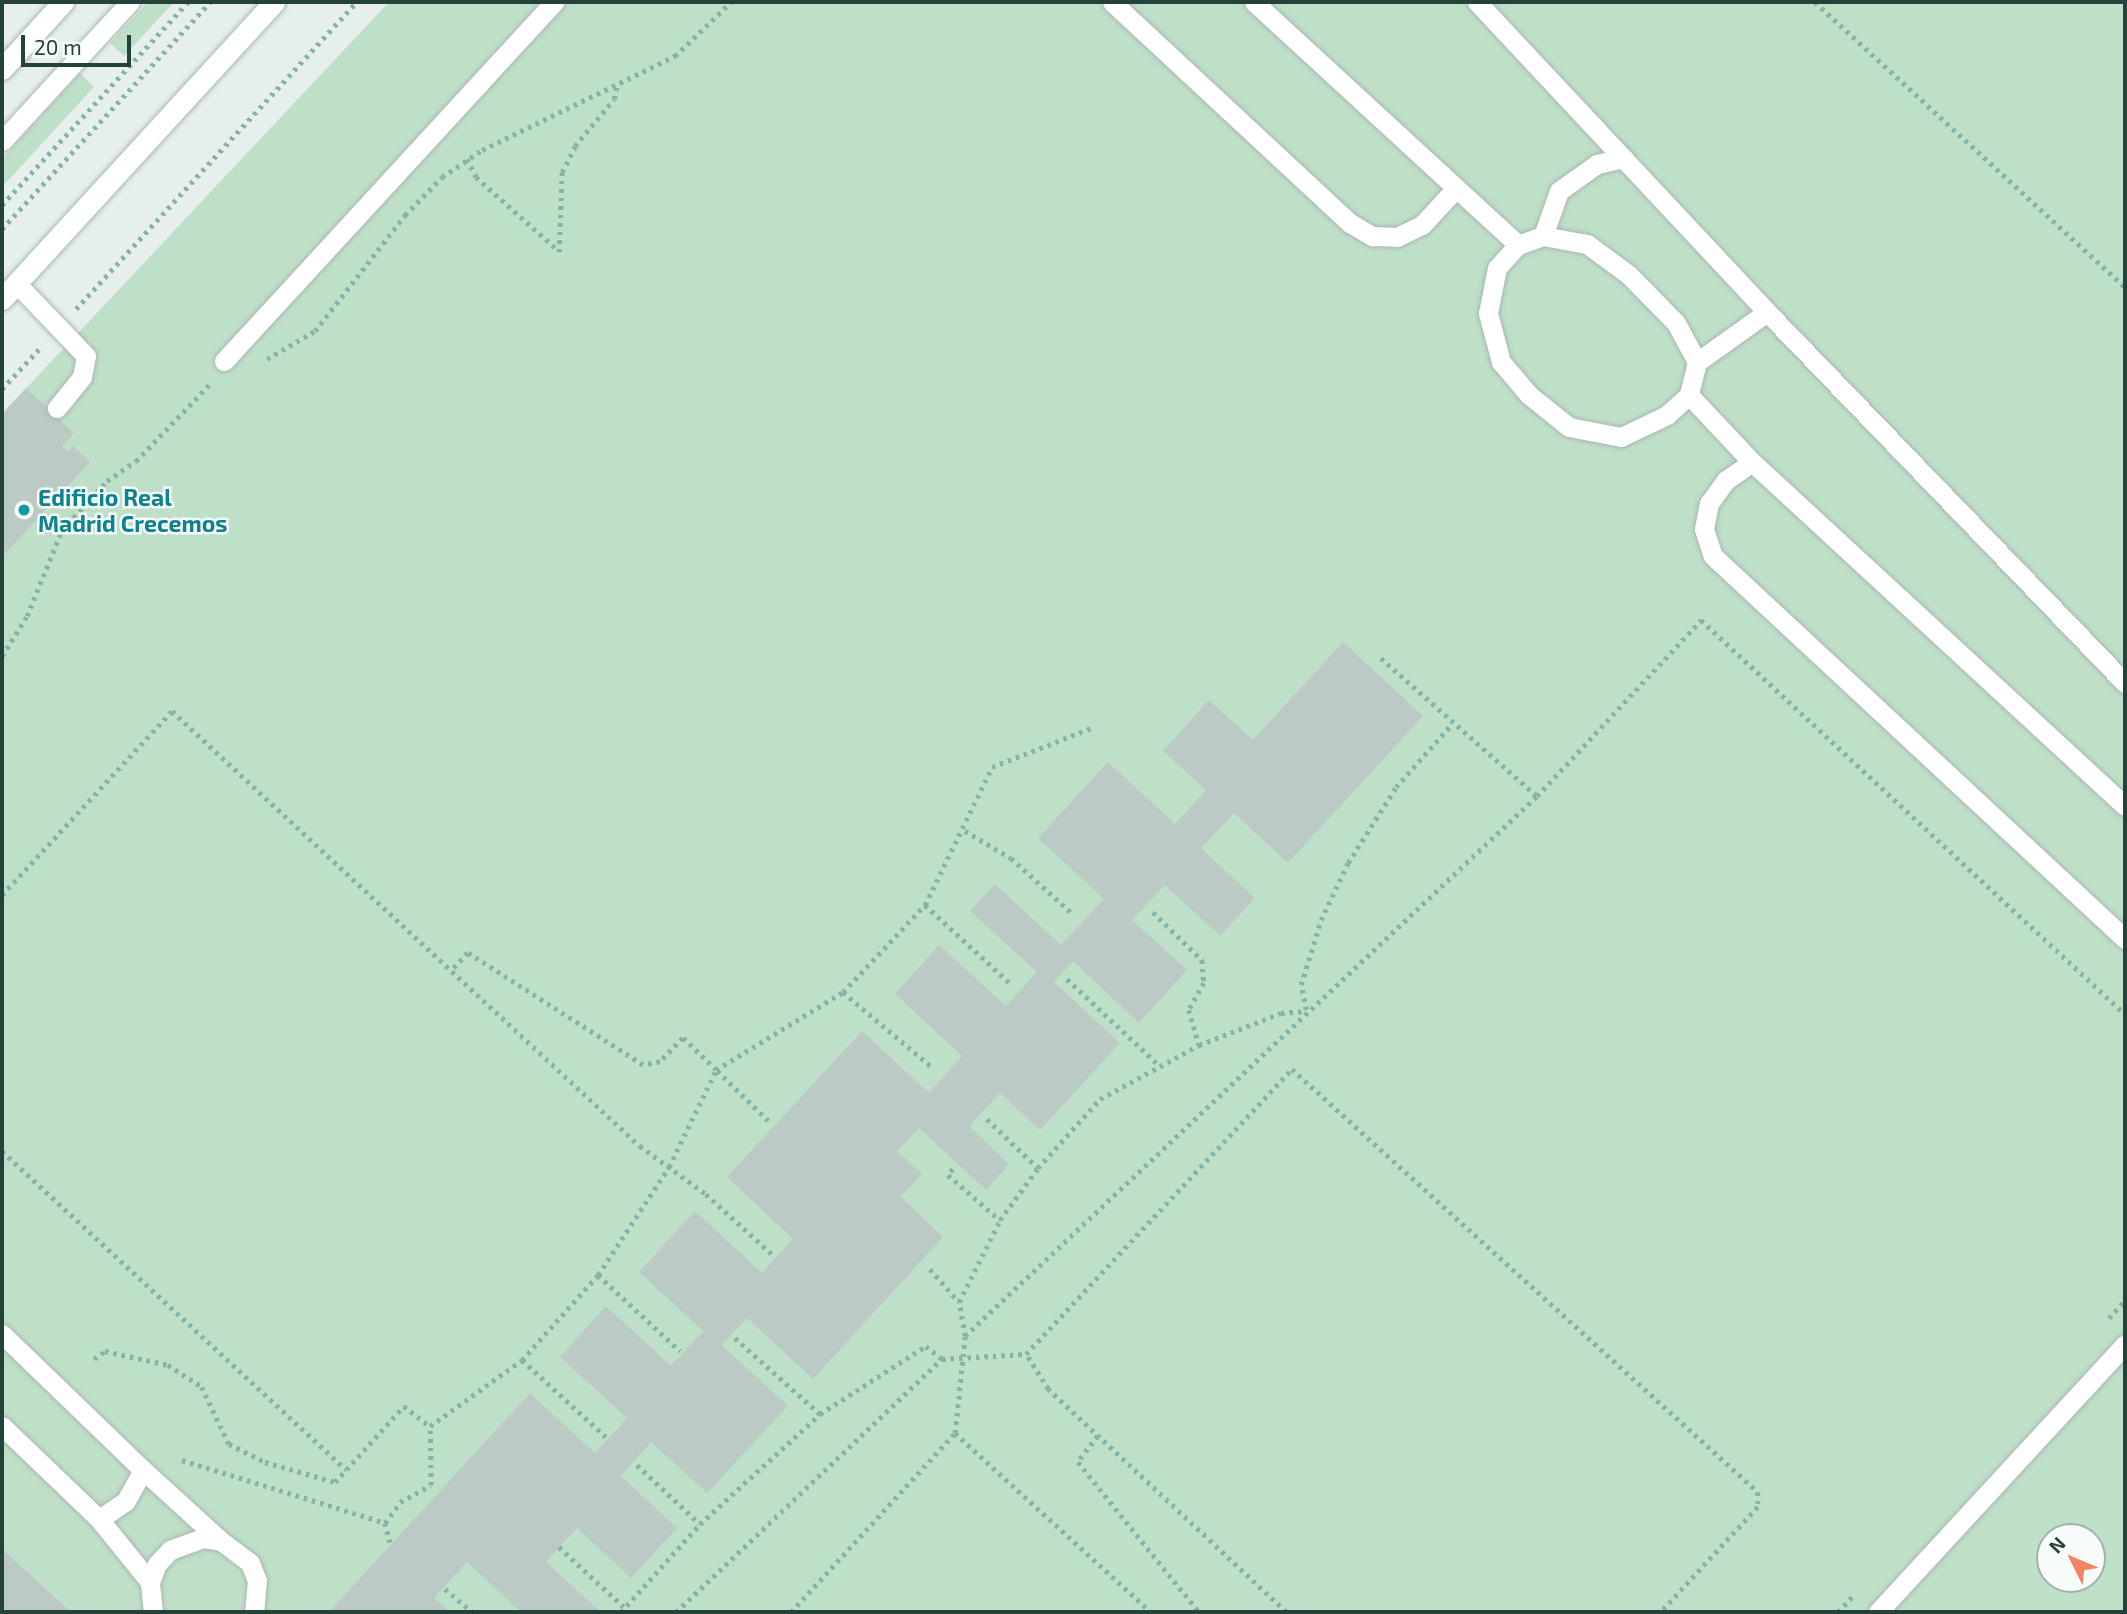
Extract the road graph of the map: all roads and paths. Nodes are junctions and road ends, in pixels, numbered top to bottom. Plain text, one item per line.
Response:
1 (63, 2) edge
2 (130, 2) edge
3 (188, 2) edge
4 (210, 2) edge
5 (274, 2) edge
6 (356, 2) edge
7 (554, 2) edge
8 (732, 2) edge
9 (1112, 2) edge
10 (1254, 2) edge
11 (1477, 2) edge
12 (1815, 2) edge
13 (2, 69) edge
14 (618, 85) junction
15 (2, 141) edge
16 (1623, 158) junction
17 (467, 159) junction
18 (1456, 188) junction
19 (2, 205) edge
20 (2, 229) edge
21 (1543, 236) junction
22 (1518, 245) junction
23 (16, 283) junction
24 (2125, 287) edge
25 (2, 299) edge
26 (1767, 312) junction
27 (61, 325) junction
28 (1697, 362) junction
29 (258, 363) dead end
30 (223, 370) junction
31 (209, 386) junction
32 (2, 389) edge
33 (1689, 395) junction
34 (57, 408) dead end
35 (1752, 463) junction
36 (2, 656) edge
37 (1381, 658) dead end
38 (2125, 683) edge
39 (1452, 724) junction
40 (1091, 728) dead end
41 (1537, 796) junction
42 (2125, 806) edge
43 (965, 831) junction
44 (2, 895) edge
45 (925, 905) junction
46 (1153, 912) dead end
47 (1073, 914) dead end
48 (2125, 939) edge
49 (453, 969) junction
50 (1067, 979) dead end
51 (1011, 984) dead end
52 (843, 992) junction
53 (1306, 1011) junction
54 (2125, 1014) edge
55 (1199, 1045) junction
56 (1159, 1065) junction
57 (933, 1068) dead end
58 (716, 1070) junction
59 (987, 1119) dead end
60 (768, 1121) dead end
61 (2, 1151) edge
62 (668, 1167) junction
63 (1038, 1168) junction
64 (953, 1169) dead end
65 (1000, 1220) junction
66 (773, 1255) dead end
67 (930, 1269) dead end
68 (598, 1275) junction
69 (960, 1302) junction
70 (2, 1334) edge
71 (965, 1336) junction
72 (735, 1338) dead end
73 (2125, 1345) edge
74 (680, 1351) dead end
75 (1026, 1354) junction
76 (961, 1358) junction
77 (94, 1359) dead end
78 (942, 1359) junction
79 (522, 1360) junction
80 (820, 1414) junction
81 (2, 1426) edge
82 (430, 1426) junction
83 (955, 1433) junction
84 (1098, 1436) junction
85 (606, 1437) dead end
86 (182, 1460) dead end
87 (637, 1465) dead end
88 (143, 1470) junction
89 (346, 1470) junction
90 (99, 1519) junction
91 (385, 1523) junction
92 (700, 1524) junction
93 (221, 1541) junction
94 (390, 1542) dead end
95 (559, 1547) dead end
96 (150, 1581) junction
97 (444, 1590) dead end
98 (623, 1610) edge
99 (153, 1612) edge
100 (254, 1612) edge
101 (472, 1612) edge
102 (676, 1612) edge
103 (791, 1612) edge
104 (1151, 1612) edge
105 (1199, 1612) edge
106 (1286, 1612) edge
107 (1661, 1612) edge
108 (1878, 1612) edge

1 - 13 street
2 - 15 lane
3 - 19 path
4 - 20 path
5 - 23 street
6 - 27 path
7 - 30 lane
8 - 14 path
9 - 18 lane
10 - 18 lane
11 - 16 lane
12 - 24 path
14 - 17 path
14 - 17 path
16 - 21 lane
16 - 26 lane
17 - 29 path
18 - 22 lane
21 - 22 lane
21 - 28 lane
22 - 33 lane
23 - 25 street
23 - 27 lane
26 - 28 lane
26 - 38 lane
27 - 32 path
27 - 34 lane
28 - 33 lane
30 - 31 path
30 - 31 path
31 - 36 path
33 - 35 lane
35 - 42 lane
35 - 48 lane
37 - 39 path
39 - 41 path
39 - 53 path
40 - 43 path
41 - 53 path
41 - 54 path
43 - 45 path
43 - 47 path
44 - 49 path
45 - 51 path
45 - 52 path
46 - 55 path
49 - 58 path
49 - 62 path
50 - 56 path
52 - 57 path
52 - 58 path
53 - 55 path
53 - 71 path
55 - 56 path
56 - 63 path
58 - 60 path
58 - 62 path
59 - 63 path
61 - 89 path
62 - 66 path
62 - 68 path
63 - 65 path
64 - 65 path
65 - 69 path
67 - 69 path
68 - 74 path
68 - 79 path
69 - 71 path
70 - 88 lane
71 - 76 path
72 - 80 path
73 - 108 lane
75 - 76 path
75 - 84 path
75 - 107 path
76 - 78 path
76 - 83 path
77 - 89 path
78 - 80 path
78 - 102 path
79 - 82 path
79 - 85 path
80 - 92 path
81 - 90 lane
82 - 89 path
82 - 91 path
83 - 103 path
83 - 104 path
84 - 105 path
84 - 106 path
86 - 91 path
87 - 92 path
88 - 90 lane
88 - 93 lane
90 - 96 lane
91 - 94 path
92 - 98 path
93 - 96 lane
93 - 100 lane
95 - 98 path
96 - 99 lane
97 - 101 path

